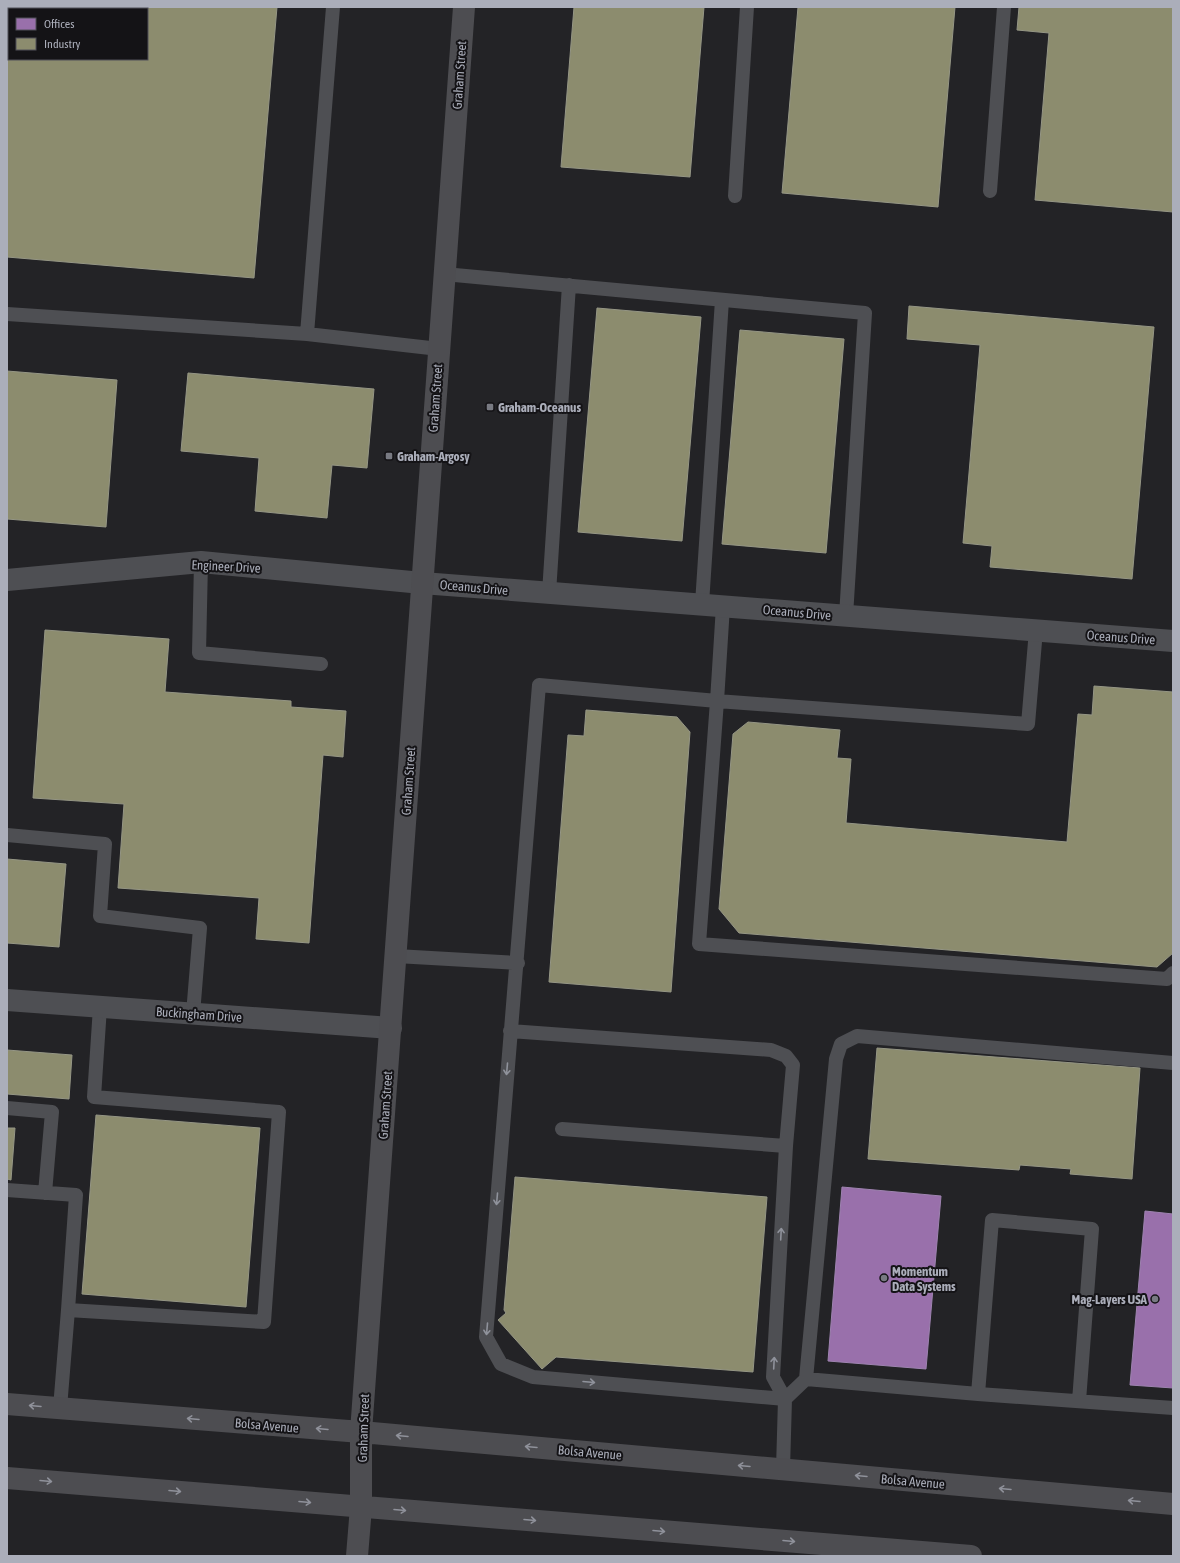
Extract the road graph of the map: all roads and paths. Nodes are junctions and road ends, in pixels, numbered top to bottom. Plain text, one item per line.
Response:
1 (333, 7) edge
2 (464, 7) edge
3 (747, 7) edge
4 (1004, 7) edge
5 (990, 191) dead end
6 (735, 196) dead end
7 (444, 274) junction
8 (569, 285) junction
9 (722, 300) junction
10 (7, 314) edge
11 (307, 334) junction
12 (439, 349) junction
13 (201, 562) junction
14 (7, 580) edge
15 (422, 583) junction
16 (549, 593) junction
17 (712, 605) junction
18 (846, 616) junction
19 (1036, 630) junction
20 (1173, 641) edge
21 (321, 664) dead end
22 (716, 701) junction
23 (7, 835) edge
24 (396, 956) junction
25 (518, 963) junction
26 (1173, 973) edge
27 (7, 1000) edge
28 (100, 1007) junction
29 (193, 1014) junction
30 (391, 1028) junction
31 (510, 1030) junction
32 (1173, 1062) edge
33 (7, 1108) edge
34 (562, 1129) dead end
35 (786, 1146) junction
36 (7, 1190) edge
37 (45, 1193) junction
38 (68, 1310) junction
39 (806, 1379) junction
40 (978, 1394) junction
41 (786, 1399) junction
42 (1079, 1401) junction
43 (7, 1404) edge
44 (60, 1408) junction
45 (1173, 1408) edge
46 (361, 1432) junction
47 (783, 1469) junction
48 (7, 1478) edge
49 (1173, 1504) edge
50 (361, 1507) junction
51 (357, 1556) edge
52 (971, 1556) edge

1 - 11 lane
2 - 7 main road, Graham Street
3 - 6 lane
4 - 5 lane
7 - 8 lane
7 - 12 main road, Graham Street
8 - 9 lane
8 - 16 lane
9 - 17 lane
9 - 18 lane
10 - 11 lane
11 - 12 lane
12 - 15 main road, Graham Street
13 - 14 street, Engineer Drive
13 - 15 street, Engineer Drive
13 - 21 lane
15 - 16 street, Oceanus Drive
15 - 24 main road, Graham Street
16 - 17 street, Oceanus Drive
17 - 18 street, Oceanus Drive
17 - 22 lane
18 - 19 street, Oceanus Drive
19 - 20 street, Oceanus Drive
19 - 22 lane
22 - 25 lane
22 - 26 lane
23 - 29 lane
24 - 25 lane
24 - 30 main road, Graham Street
25 - 31 lane
27 - 28 street, Buckingham Drive
28 - 29 street, Buckingham Drive
28 - 38 lane
29 - 30 street, Buckingham Drive
30 - 46 main road, Graham Street
31 - 35 lane
31 -> 41 lane
32 - 39 lane
33 - 37 lane
34 - 35 lane
41 -> 35 lane
36 - 37 lane
37 - 38 lane
38 - 44 lane
39 - 40 lane
39 - 41 lane
40 - 42 lane
40 - 42 lane
41 - 47 lane
42 - 45 lane
44 -> 43 main road, Bolsa Avenue
46 -> 44 main road, Bolsa Avenue
47 -> 46 main road, Bolsa Avenue
46 - 50 main road, Graham Street
49 -> 47 main road, Bolsa Avenue
48 -> 50 main road
50 - 51 main road, Graham Street
50 -> 52 main road

